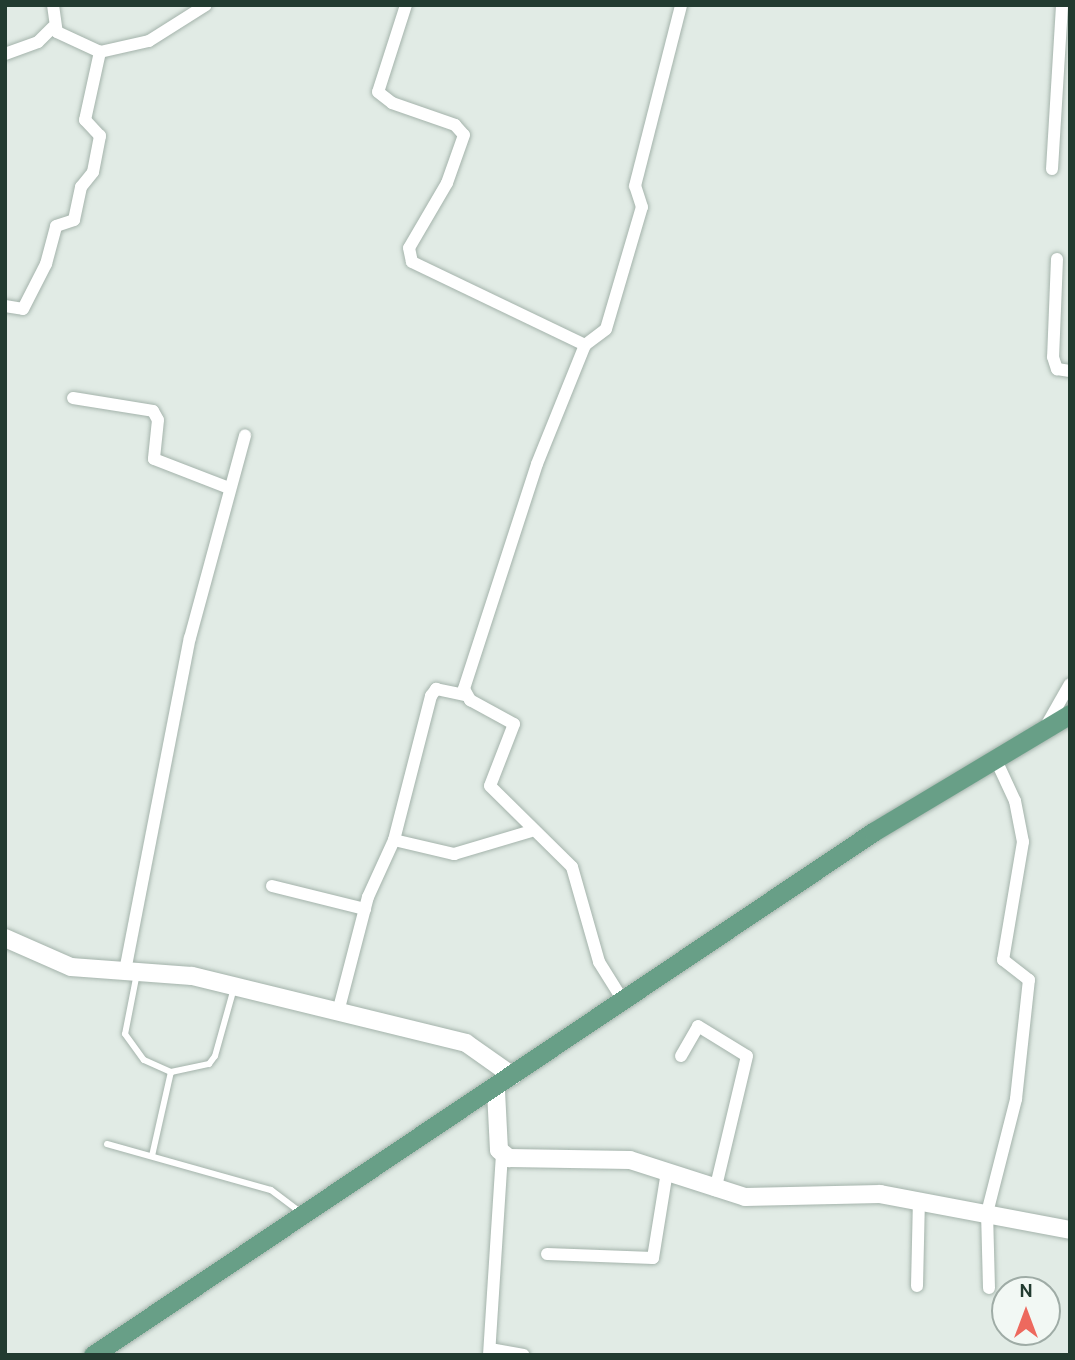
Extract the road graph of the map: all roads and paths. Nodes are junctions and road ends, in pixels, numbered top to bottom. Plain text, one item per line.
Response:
1 (53, 5) edge
2 (206, 5) edge
3 (406, 5) edge
4 (681, 5) edge
5 (1062, 5) edge
6 (1065, 23) edge
7 (53, 27) junction
8 (100, 52) junction
9 (5, 54) edge
10 (1052, 169) dead end
11 (1057, 260) dead end
12 (5, 306) edge
13 (585, 345) junction
14 (1070, 371) edge
15 (73, 398) dead end
16 (245, 435) dead end
17 (229, 488) junction
18 (1070, 684) edge
19 (465, 695) junction
20 (1070, 713) edge
21 (1046, 727) junction
22 (995, 758) junction
23 (531, 831) junction
24 (394, 840) junction
25 (272, 886) dead end
26 (365, 909) junction
27 (5, 938) edge
28 (131, 971) junction
29 (234, 987) junction
30 (624, 1002) junction
31 (338, 1012) junction
32 (681, 1056) dead end
33 (172, 1072) junction
34 (513, 1076) junction
35 (496, 1091) junction
36 (107, 1144) dead end
37 (152, 1156) junction
38 (502, 1156) junction
39 (667, 1172) junction
40 (715, 1190) junction
41 (919, 1201) junction
42 (301, 1213) junction
43 (986, 1213) junction
44 (1070, 1230) edge
45 (547, 1254) dead end
46 (917, 1286) dead end
47 (989, 1288) dead end
48 (490, 1352) edge
49 (93, 1355) edge
50 (523, 1355) edge

1 - 7 street
2 - 8 street
3 - 13 street
4 - 13 street
5 - 6 street
6 - 10 street
7 - 8 street
7 - 9 street
8 - 12 street
11 - 14 street
13 - 19 street
15 - 17 street
16 - 17 street
17 - 28 street
18 - 21 street
19 - 23 street
19 - 24 street
20 - 21 main road
21 - 22 main road
22 - 30 main road
22 - 43 street
23 - 24 street
23 - 30 street
24 - 26 street
25 - 26 street
26 - 31 street
27 - 28 street
28 - 29 street
28 - 33 lane
29 - 31 street
29 - 33 lane
30 - 34 main road
31 - 34 street
32 - 40 street
33 - 37 lane
34 - 35 main road
35 - 38 street
35 - 42 main road
36 - 37 lane
37 - 42 lane
38 - 39 street
38 - 48 street
39 - 40 street
39 - 45 street
40 - 41 street
41 - 43 street
41 - 46 street
42 - 49 main road
43 - 44 street
43 - 47 street
48 - 50 street

